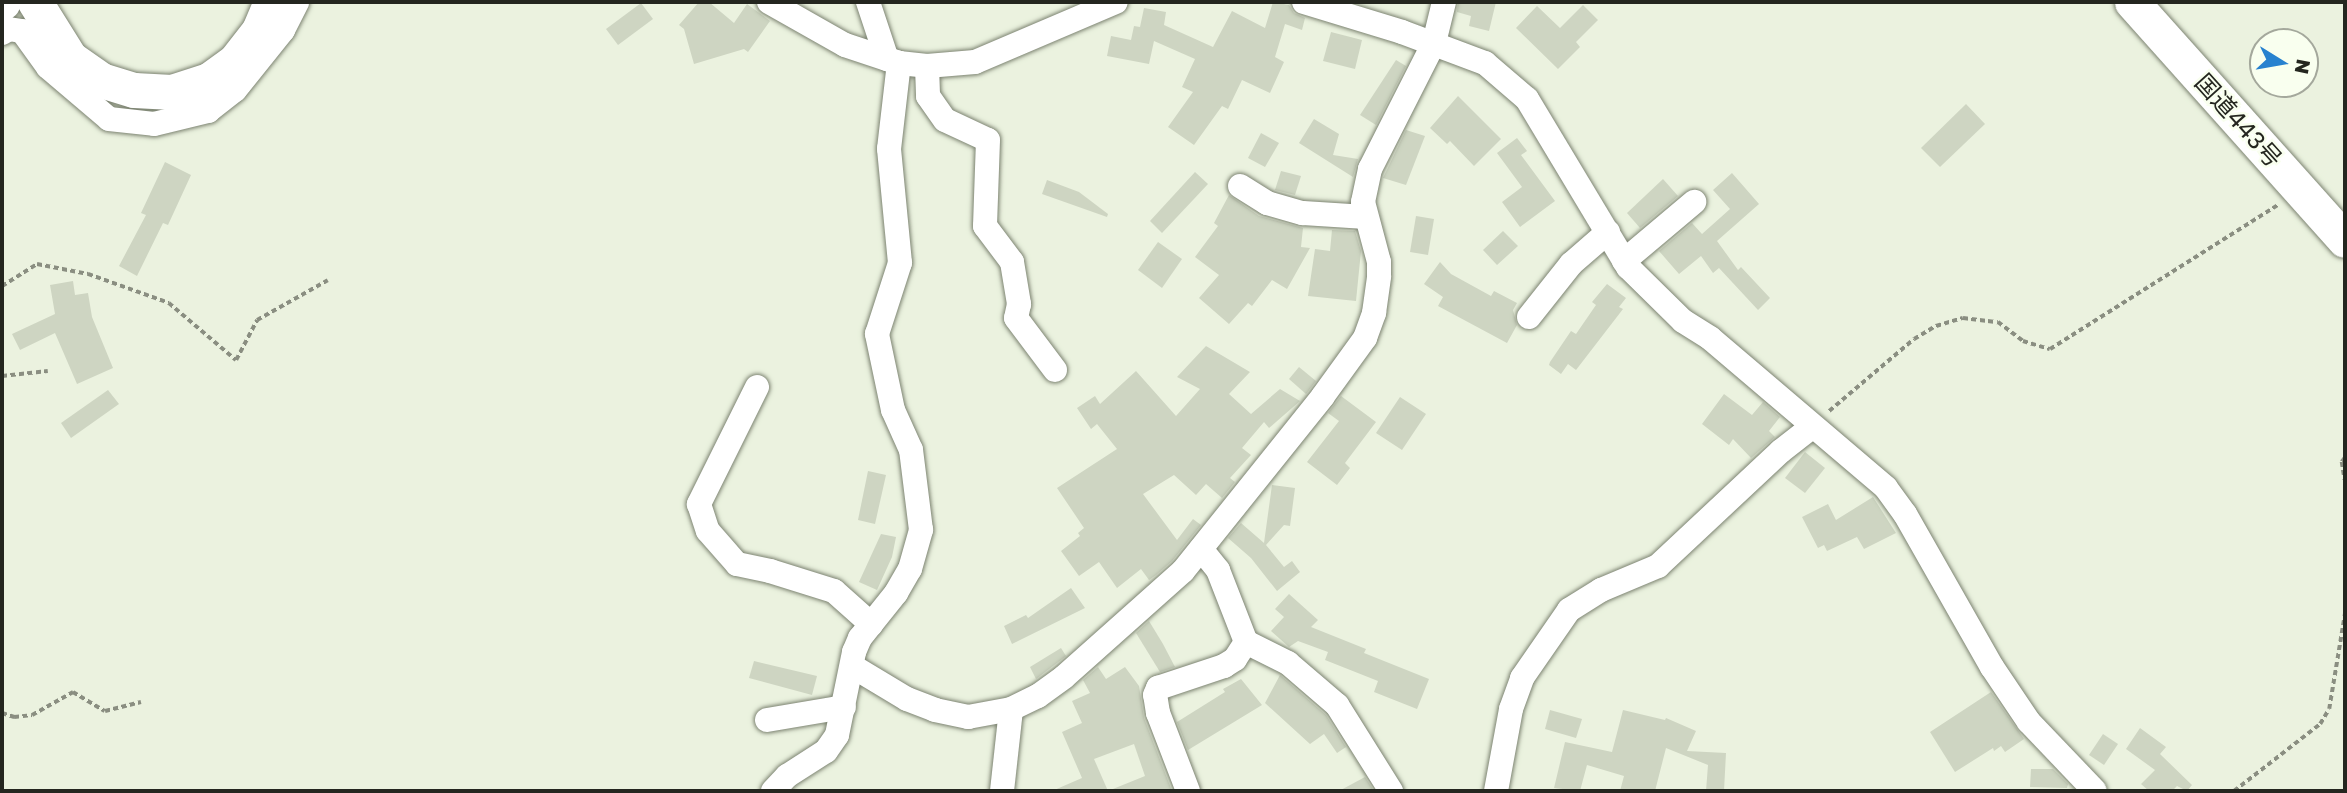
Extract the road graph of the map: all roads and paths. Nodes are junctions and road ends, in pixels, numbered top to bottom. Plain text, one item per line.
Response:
1 (35, 2) edge
2 (271, 2) edge
3 (297, 2) edge
4 (769, 2) edge
5 (868, 2) edge
6 (1116, 2) edge
7 (1304, 2) edge
8 (1444, 2) edge
9 (2132, 2) edge
10 (2, 33) edge
11 (1434, 43) junction
12 (893, 61) junction
13 (927, 66) junction
14 (1240, 186) dead end
15 (2302, 190) junction
16 (1694, 202) dead end
17 (1366, 217) junction
18 (1608, 233) junction
19 (2345, 240) edge
20 (1625, 261) junction
21 (328, 279) dead end
22 (2, 286) edge
23 (1529, 317) dead end
24 (1055, 370) dead end
25 (48, 371) dead end
26 (2, 376) edge
27 (757, 387) dead end
28 (1812, 427) junction
29 (2345, 458) edge
30 (2345, 480) edge
31 (1201, 549) junction
32 (2345, 612) edge
33 (871, 624) junction
34 (1246, 642) junction
35 (852, 666) junction
36 (141, 702) dead end
37 (844, 708) junction
38 (1011, 709) junction
39 (2, 713) edge
40 (767, 720) dead end
41 (773, 791) edge
42 (1002, 791) edge
43 (1188, 791) edge
44 (1391, 791) edge
45 (1496, 791) edge
46 (2095, 791) edge
47 (2234, 791) edge

1 - 2 highway
3 - 10 street
4 - 12 street
5 - 12 street
6 - 13 street
7 - 11 street
8 - 11 street
9 - 15 highway, 国道443号
11 - 17 street
11 - 18 street
12 - 13 street
12 - 33 street
13 - 24 street
14 - 17 street
15 - 19 highway, 国道443号
15 - 28 path
16 - 20 street
17 - 31 street
18 - 20 street
18 - 23 street
20 - 28 street
21 - 22 path
25 - 26 path
27 - 33 street
28 - 45 street
28 - 46 street
29 - 30 path
31 - 34 street
31 - 38 street
32 - 47 path
33 - 35 street
34 - 43 street
34 - 44 street
35 - 37 street
35 - 38 street
36 - 39 path
37 - 40 street
37 - 41 street
38 - 42 street

